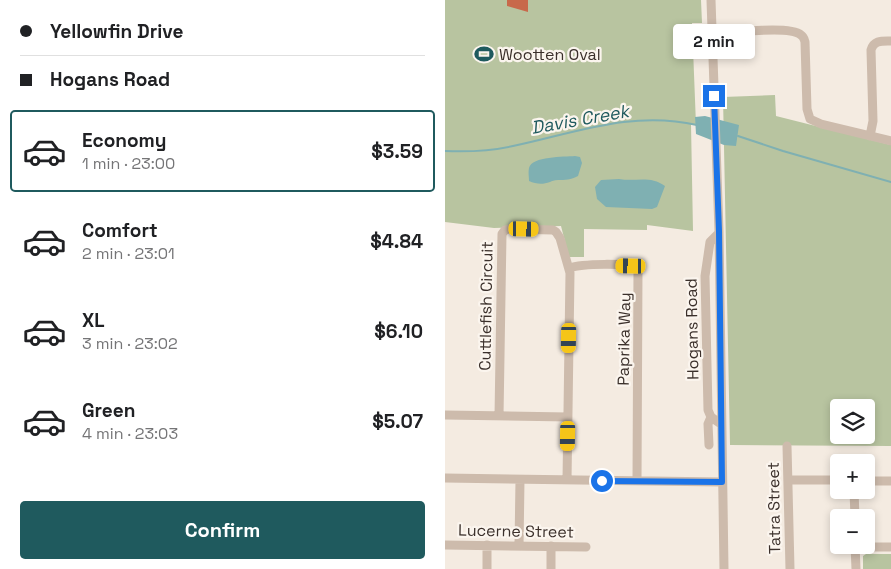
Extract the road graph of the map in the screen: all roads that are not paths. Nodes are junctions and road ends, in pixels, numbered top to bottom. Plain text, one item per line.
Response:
1 (711, 0) edge
2 (712, 32) junction
3 (891, 41) edge
4 (870, 136) junction
5 (891, 141) edge
6 (719, 233) junction
7 (569, 268) junction
8 (445, 415) edge
9 (499, 416) junction
10 (568, 417) junction
11 (711, 417) junction
12 (721, 424) junction
13 (709, 445) dead end
14 (787, 446) dead end
15 (445, 478) edge
16 (520, 480) junction
17 (567, 480) junction
18 (788, 480) junction
19 (830, 480) edge
20 (637, 481) junction
21 (875, 481) edge
22 (891, 481) edge
23 (722, 482) junction
24 (445, 545) edge
25 (487, 545) junction
26 (519, 546) junction
27 (551, 546) junction
28 (586, 547) dead end
29 (875, 547) edge
30 (891, 547) edge
31 (855, 554) edge
32 (487, 569) edge
33 (551, 569) edge
34 (724, 569) edge
35 (790, 569) edge
36 (856, 569) edge

1 - 2 street, Hogans Road
2 - 4 street
2 - 6 street, Hogans Road
3 - 4 street
4 - 5 street
6 - 11 street, Hogans Road
6 - 12 street, Hogans Road
7 - 9 street, Cuttlefish Circuit
7 - 10 street, Cuttlefish Circuit
7 - 20 street, Paprika Way
8 - 9 street
9 - 10 street
10 - 17 street, Cuttlefish Circuit
11 - 12 street
11 - 13 street, Hogans Road
12 - 23 street, Hogans Road
14 - 18 street, Tatra Street
15 - 16 street
16 - 17 street
16 - 26 street
17 - 20 street
18 - 19 street
18 - 35 street, Tatra Street
20 - 23 street
21 - 22 street
23 - 34 street, Hogans Road
24 - 25 street, Lucerne Street
25 - 26 street, Lucerne Street
25 - 32 street
26 - 27 street, Lucerne Street
27 - 28 street, Lucerne Street
27 - 33 street
29 - 30 street
31 - 36 street

